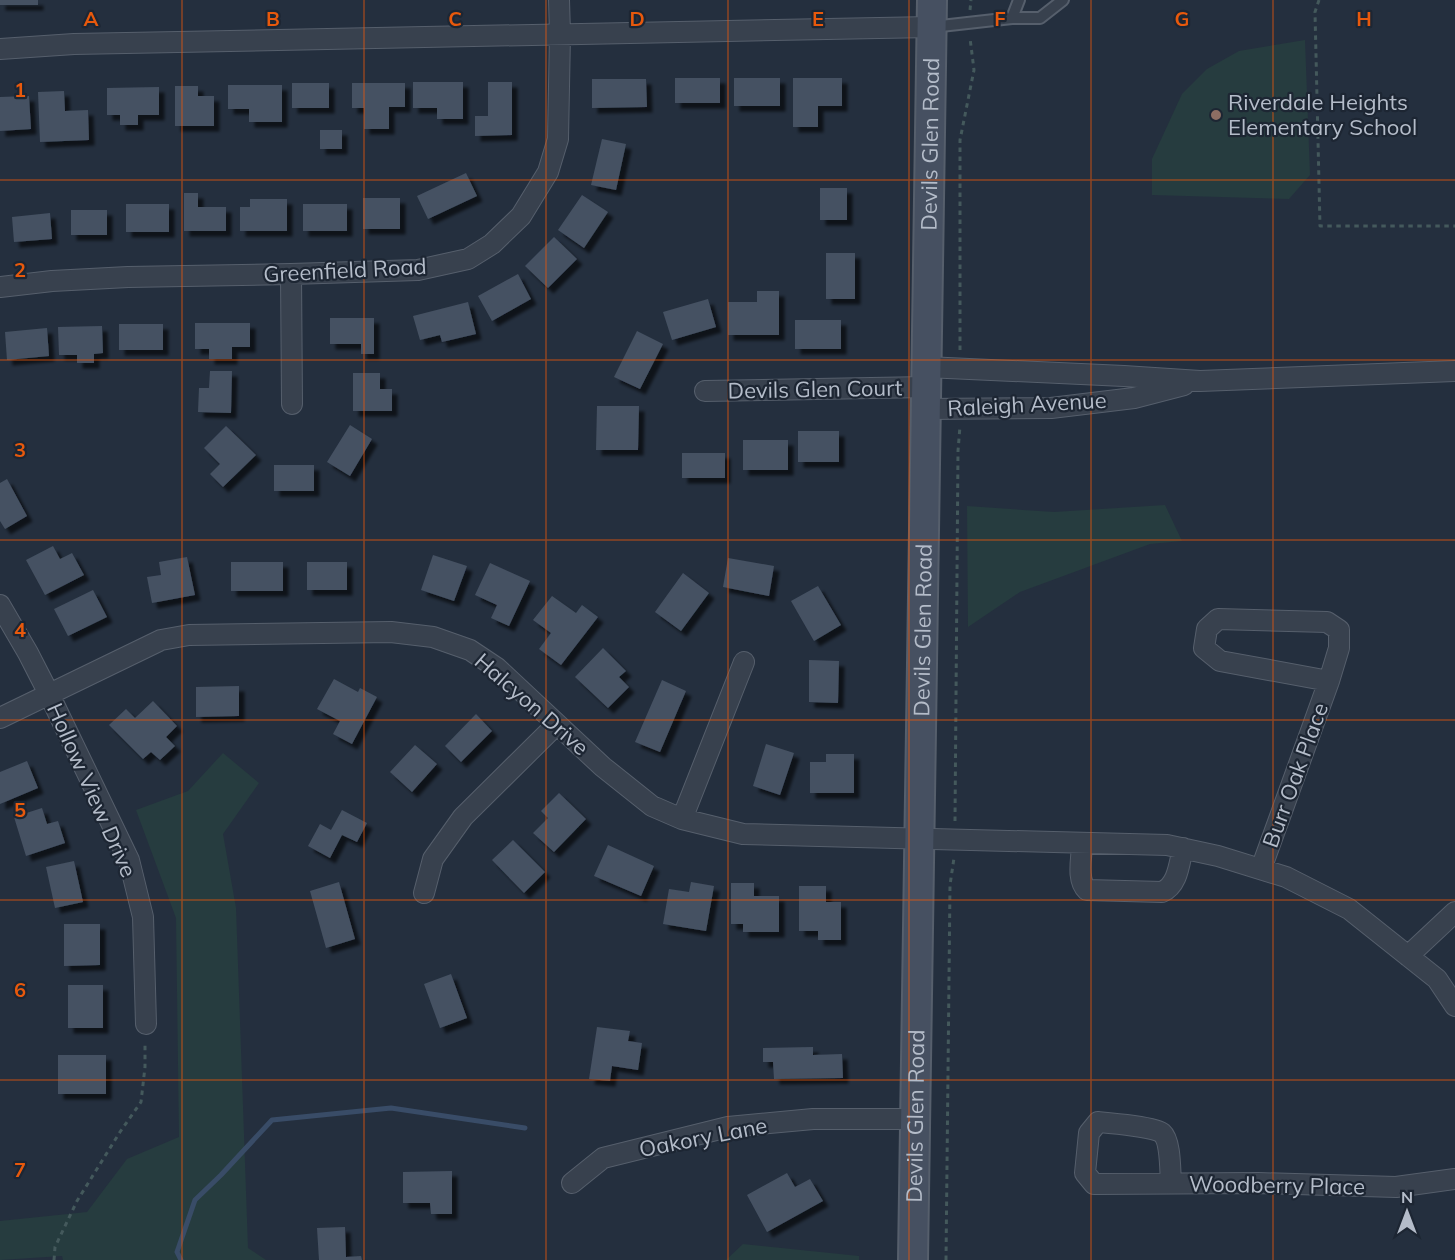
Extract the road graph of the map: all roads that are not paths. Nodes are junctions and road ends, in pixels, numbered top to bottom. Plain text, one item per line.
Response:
1 (559, 0) edge
2 (1018, 0) edge
3 (1063, 0) edge
4 (932, 14) edge
5 (1012, 18) junction
6 (560, 34) junction
7 (0, 49) edge
8 (291, 274) junction
9 (0, 286) edge
10 (1455, 370) edge
11 (1200, 381) junction
12 (925, 388) junction
13 (705, 391) dead end
14 (292, 404) dead end
15 (0, 605) edge
16 (744, 662) dead end
17 (1329, 681) junction
18 (49, 694) junction
19 (0, 718) edge
20 (557, 724) junction
21 (682, 819) junction
22 (918, 838) junction
23 (1082, 843) junction
24 (1183, 848) junction
25 (1261, 869) junction
26 (424, 893) dead end
27 (1455, 912) edge
28 (1408, 956) junction
29 (1455, 1006) edge
30 (146, 1024) road end
31 (915, 1119) junction
32 (1455, 1179) edge
33 (1171, 1183) junction
34 (572, 1184) dead end
35 (913, 1260) edge

1 - 6 street, Greenfield Road
2 - 5 lane
3 - 5 lane
4 - 5 lane
4 - 6 street
4 - 12 main road, Devils Glen Road
6 - 7 street
6 - 8 street, Greenfield Road
8 - 9 street, Greenfield Road
8 - 14 street
10 - 11 street, Raleigh Avenue
11 - 12 street, Raleigh Avenue
11 - 12 street, Raleigh Avenue
12 - 13 street, Devils Glen Court
12 - 22 main road, Devils Glen Road
15 - 18 street, Hollow View Drive
16 - 21 street
17 - 17 street, Burr Oak Place
17 - 25 street, Burr Oak Place
18 - 19 street, Halcyon Drive
18 - 20 street, Halcyon Drive
18 - 30 street, Hollow View Drive
20 - 21 street, Halcyon Drive
20 - 26 street
21 - 22 street, Halcyon Drive
22 - 23 street, Halcyon Drive
22 - 31 main road, Devils Glen Road
23 - 24 street, Halcyon Drive
23 - 24 street
24 - 25 street, Halcyon Drive
25 - 28 street, Halcyon Drive
27 - 28 street
28 - 29 street, Halcyon Drive
31 - 34 street, Oakory Lane
31 - 35 main road, Devils Glen Road
32 - 33 street, Woodberry Place
33 - 33 street, Woodberry Place

